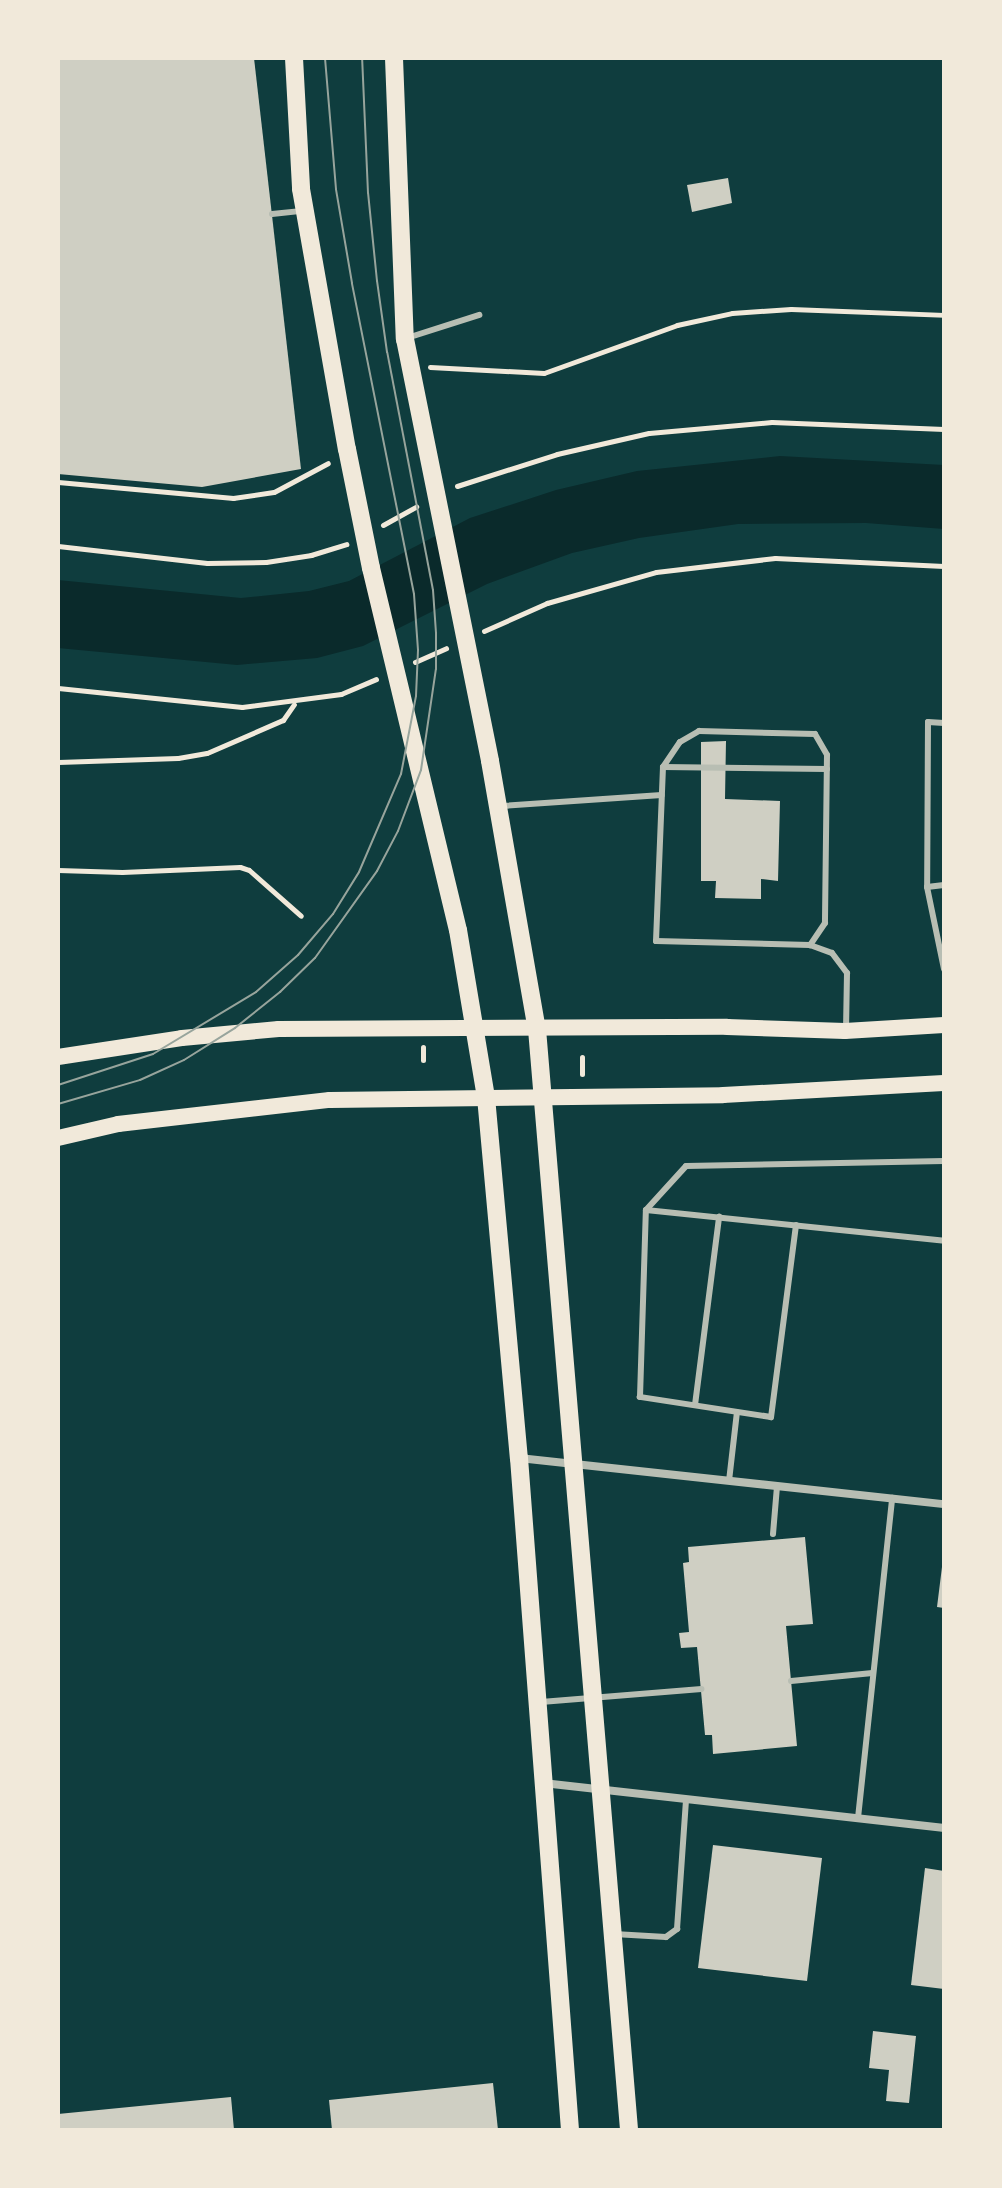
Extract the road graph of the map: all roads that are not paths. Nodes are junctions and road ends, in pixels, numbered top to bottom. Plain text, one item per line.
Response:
1 (294, 58) edge
2 (394, 58) edge
3 (305, 210) junction
4 (272, 214) dead end
5 (479, 315) dead end
6 (405, 339) junction
7 (944, 723) edge
8 (663, 767) junction
9 (827, 769) junction
10 (662, 795) junction
11 (499, 806) junction
12 (944, 885) edge
13 (927, 887) junction
14 (810, 945) junction
15 (943, 954) edge
16 (944, 969) edge
17 (944, 1025) edge
18 (475, 1028) junction
19 (537, 1029) junction
20 (845, 1031) junction
21 (58, 1057) edge
22 (944, 1083) edge
23 (486, 1097) junction
24 (543, 1097) junction
25 (58, 1138) edge
26 (944, 1161) edge
27 (646, 1210) junction
28 (719, 1217) junction
29 (796, 1225) junction
30 (944, 1241) edge
31 (695, 1405) junction
32 (737, 1412) junction
33 (519, 1458) junction
34 (575, 1464) junction
35 (729, 1481) junction
36 (777, 1486) junction
37 (892, 1498) junction
38 (944, 1504) edge
39 (773, 1534) dead end
40 (873, 1673) junction
41 (791, 1681) dead end
42 (701, 1689) dead end
43 (594, 1698) junction
44 (536, 1703) junction
45 (542, 1783) junction
46 (602, 1789) junction
47 (686, 1799) junction
48 (858, 1818) junction
49 (944, 1828) edge
50 (614, 1934) junction
51 (575, 2130) edge
52 (629, 2130) edge

1 - 3 main road
2 - 6 main road
3 - 4 lane
3 - 18 main road
5 - 6 lane
6 - 11 main road
7 - 13 lane
8 - 9 lane
8 - 9 lane
8 - 10 lane
9 - 14 lane
10 - 11 lane
10 - 14 lane
11 - 19 main road
12 - 13 lane
13 - 15 lane
14 - 20 lane
15 - 16 lane
17 - 20 main road
18 - 19 main road
18 - 21 main road
18 - 23 main road
19 - 20 main road
19 - 24 main road
22 - 24 main road
23 - 24 main road
23 - 25 main road
23 - 33 main road
24 - 34 main road
26 - 27 lane
27 - 28 lane
27 - 31 lane
28 - 29 lane
28 - 31 lane
29 - 30 lane
29 - 32 lane
31 - 32 lane
32 - 35 lane
33 - 34 street
33 - 44 main road
34 - 35 street
34 - 43 main road
35 - 36 street
36 - 37 street
36 - 39 lane
37 - 38 street
37 - 40 lane
40 - 41 lane
40 - 48 lane
42 - 43 lane
43 - 44 lane
43 - 46 main road
44 - 45 main road
45 - 46 street
45 - 51 main road
46 - 47 street
46 - 50 main road
47 - 48 street
47 - 50 lane
48 - 49 street
50 - 52 main road

